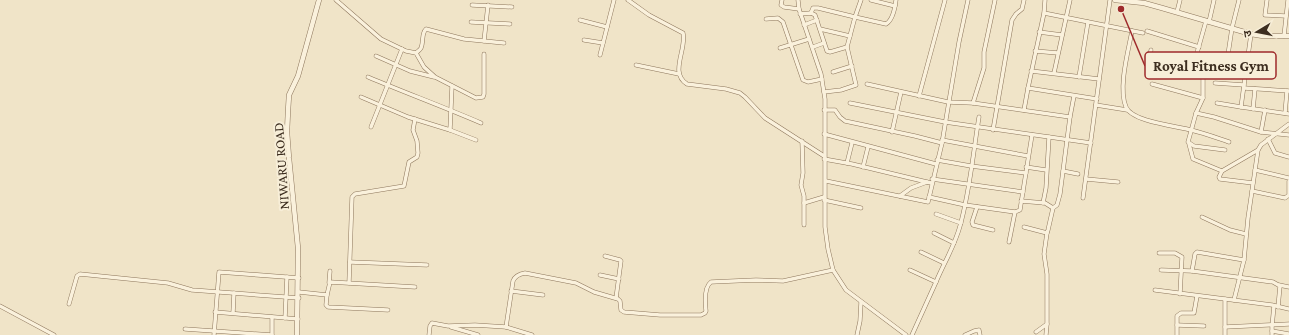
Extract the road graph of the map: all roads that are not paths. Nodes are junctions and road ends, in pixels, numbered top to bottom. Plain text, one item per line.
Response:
1 (318, 0) edge
2 (336, 0) edge
3 (614, 0) edge
4 (628, 0) edge
5 (782, 0) edge
6 (798, 0) edge
7 (861, 0) edge
8 (871, 0) edge
9 (896, 0) edge
10 (945, 0) edge
11 (968, 0) edge
12 (995, 0) edge
13 (1024, 0) edge
14 (1045, 0) edge
15 (1070, 0) edge
16 (1110, 0) edge
17 (1116, 0) edge
18 (1180, 0) edge
19 (1214, 0) edge
20 (1239, 0) edge
21 (1267, 0) edge
22 (1288, 0) edge
23 (1144, 2) edge
24 (472, 5) dead end
25 (488, 5) junction
26 (895, 6) junction
27 (512, 7) dead end
28 (798, 9) junction
29 (1177, 12) junction
30 (811, 13) junction
31 (1044, 13) junction
32 (800, 14) junction
33 (1286, 16) junction
34 (855, 17) junction
35 (1066, 18) junction
36 (766, 19) dead end
37 (580, 20) dead end
38 (817, 20) junction
39 (1207, 21) junction
40 (470, 22) dead end
41 (1088, 22) junction
42 (487, 23) junction
43 (510, 24) dead end
44 (804, 25) junction
45 (1106, 26) junction
46 (607, 27) junction
47 (1232, 28) junction
48 (820, 29) junction
49 (1132, 31) junction
50 (1039, 32) junction
51 (1251, 34) junction
52 (1062, 35) junction
53 (850, 36) junction
54 (1287, 36) edge
55 (809, 39) junction
56 (584, 40) dead end
57 (484, 41) junction
58 (504, 43) dead end
59 (603, 43) junction
60 (824, 43) junction
61 (790, 45) junction
62 (813, 47) junction
63 (847, 47) junction
64 (1199, 47) junction
65 (780, 48) dead end
66 (402, 49) junction
67 (1151, 50) dead end
68 (1035, 51) junction
69 (416, 53) junction
70 (1058, 53) junction
71 (484, 54) dead end
72 (600, 55) dead end
73 (376, 56) dead end
74 (1195, 60) dead end
75 (395, 64) junction
76 (636, 65) dead end
77 (852, 66) junction
78 (1031, 71) junction
79 (833, 72) dead end
80 (1054, 73) junction
81 (679, 74) junction
82 (1203, 76) junction
83 (368, 77) dead end
84 (435, 77) junction
85 (1079, 77) junction
86 (822, 79) junction
87 (1099, 79) junction
88 (1215, 83) dead end
89 (867, 84) dead end
90 (1152, 84) dead end
91 (388, 85) junction
92 (452, 86) junction
93 (1244, 87) junction
94 (1028, 88) junction
95 (1255, 89) junction
96 (1288, 91) edge
97 (824, 92) junction
98 (901, 92) junction
99 (919, 96) junction
100 (1074, 96) junction
101 (361, 97) dead end
102 (1097, 98) junction
103 (1204, 98) junction
104 (948, 102) junction
105 (850, 103) dead end
106 (973, 103) junction
107 (1217, 103) dead end
108 (379, 104) junction
109 (1096, 105) junction
110 (998, 106) junction
111 (1241, 107) junction
112 (1253, 109) junction
113 (451, 110) junction
114 (824, 110) junction
115 (1024, 110) junction
116 (1127, 110) junction
117 (1265, 110) junction
118 (897, 112) junction
119 (1196, 113) junction
120 (1287, 114) edge
121 (980, 117) dead end
122 (1070, 117) junction
123 (415, 120) junction
124 (946, 122) junction
125 (481, 123) dead end
126 (1289, 124) edge
127 (371, 127) dead end
128 (978, 128) junction
129 (450, 130) junction
130 (993, 130) junction
131 (1191, 130) junction
132 (892, 132) junction
133 (1261, 132) junction
134 (1276, 133) junction
135 (824, 134) junction
136 (1032, 135) junction
137 (1289, 135) edge
138 (1049, 137) junction
139 (1268, 139) junction
140 (476, 140) dead end
141 (802, 141) junction
142 (1068, 141) junction
143 (942, 142) junction
144 (1229, 142) dead end
145 (852, 143) junction
146 (1091, 143) junction
147 (1189, 144) junction
148 (975, 146) junction
149 (868, 147) junction
150 (1225, 150) dead end
151 (1258, 150) junction
152 (1028, 156) junction
153 (1289, 157) edge
154 (824, 158) junction
155 (937, 162) junction
156 (847, 164) junction
157 (971, 166) junction
158 (863, 167) junction
159 (1026, 167) junction
160 (1046, 170) junction
161 (1255, 170) junction
162 (1063, 171) junction
163 (1222, 171) junction
164 (1026, 173) junction
165 (1078, 174) dead end
166 (1289, 178) edge
167 (1086, 179) junction
168 (826, 181) junction
169 (930, 181) junction
170 (1289, 181) edge
171 (1118, 182) dead end
172 (1253, 183) junction
173 (968, 185) junction
174 (1252, 191) junction
175 (1023, 192) junction
176 (900, 196) junction
177 (929, 197) junction
178 (824, 198) junction
179 (1083, 198) dead end
180 (1022, 201) junction
181 (804, 203) junction
182 (1043, 203) junction
183 (964, 205) junction
184 (977, 207) junction
185 (861, 208) dead end
186 (1053, 208) junction
187 (1015, 212) junction
188 (936, 214) dead end
189 (1202, 217) dead end
190 (961, 223) junction
191 (804, 225) dead end
192 (1024, 227) dead end
193 (993, 230) dead end
194 (934, 233) dead end
195 (1046, 233) junction
196 (1246, 234) junction
197 (1009, 242) dead end
198 (954, 243) junction
199 (920, 252) dead end
200 (1159, 253) dead end
201 (605, 256) dead end
202 (1244, 260) junction
203 (350, 262) junction
204 (944, 263) junction
205 (427, 265) dead end
206 (330, 270) dead end
207 (833, 270) junction
208 (910, 270) dead end
209 (1161, 270) dead end
210 (1181, 271) junction
211 (1192, 271) junction
212 (600, 275) dead end
213 (287, 277) junction
214 (299, 278) junction
215 (1239, 278) junction
216 (619, 279) junction
217 (936, 282) junction
218 (329, 283) junction
219 (349, 283) junction
220 (1279, 285) junction
221 (1289, 286) edge
222 (415, 287) dead end
223 (1155, 290) dead end
224 (511, 291) junction
225 (217, 292) junction
226 (299, 292) junction
227 (234, 293) junction
228 (1180, 294) junction
229 (328, 295) junction
230 (543, 295) dead end
231 (1197, 296) junction
232 (286, 297) junction
233 (298, 298) junction
234 (616, 298) junction
235 (1225, 299) junction
236 (1234, 300) junction
237 (861, 302) junction
238 (69, 304) dead end
239 (0, 306) edge
240 (1276, 306) junction
241 (1289, 309) edge
242 (388, 310) dead end
243 (215, 312) junction
244 (233, 313) junction
245 (272, 317) junction
246 (285, 318) junction
247 (298, 319) junction
248 (1047, 324) junction
249 (1289, 324) edge
250 (1177, 325) junction
251 (448, 326) junction
252 (1204, 326) dead end
253 (1272, 326) junction
254 (506, 327) junction
255 (1225, 327) junction
256 (185, 329) dead end
257 (1036, 332) dead end
258 (1272, 333) edge
259 (214, 334) edge
260 (1289, 334) edge
261 (54, 335) edge
262 (272, 335) edge
263 (297, 335) edge
264 (429, 335) edge
265 (478, 335) edge
266 (532, 335) edge
267 (857, 335) edge
268 (906, 335) edge
269 (912, 335) edge
270 (965, 335) edge
271 (980, 335) edge
272 (1046, 335) edge
273 (1177, 335) edge
274 (1225, 335) edge

1 - 214 street, NIWARU ROAD
2 - 66 street
3 - 46 street
4 - 81 street
5 - 28 street
6 - 28 street
7 - 34 street
8 - 26 street
9 - 26 street
10 - 99 street
11 - 104 street
12 - 106 street
13 - 110 street
14 - 31 street
15 - 35 street
16 - 45 street
17 - 23 street
18 - 29 street
19 - 39 street
20 - 47 street
21 - 33 street
22 - 33 street
23 - 29 street
24 - 25 street
25 - 27 street
25 - 42 street
26 - 34 street
28 - 32 street
29 - 39 street
30 - 32 street
30 - 34 street
30 - 38 street
31 - 35 street
31 - 50 street
32 - 44 street
33 - 54 street
34 - 53 street
35 - 41 street
35 - 52 street
36 - 61 street
37 - 46 street
38 - 44 street
38 - 48 street
39 - 47 street
39 - 64 street
40 - 42 street
41 - 45 street
41 - 85 street
42 - 43 street
42 - 57 street
44 - 55 street
45 - 49 street
45 - 87 street
46 - 59 street
47 - 51 street
47 - 82 street
48 - 53 street
48 - 60 street
49 - 64 street
49 - 116 street
50 - 52 street
50 - 68 street
51 - 54 street
51 - 93 street
52 - 70 street
53 - 63 street
55 - 61 street
55 - 62 street
56 - 59 street
57 - 58 street
57 - 69 street
59 - 72 street
60 - 62 street
60 - 63 street
61 - 65 street
61 - 86 street
62 - 86 street
63 - 77 street
64 - 74 street
66 - 69 street
66 - 75 street
67 - 82 street
68 - 70 street
68 - 78 street
69 - 84 street
70 - 80 street
71 - 92 street
73 - 75 street
75 - 84 street
75 - 91 street
76 - 81 street
77 - 79 street
77 - 97 street
78 - 80 street
78 - 94 street
80 - 85 street
81 - 141 street
82 - 103 street
83 - 91 street
84 - 92 street
85 - 87 street
86 - 97 street
87 - 102 street
88 - 93 street
89 - 98 street
90 - 103 street
91 - 108 street
91 - 113 street
92 - 113 street
93 - 95 street
93 - 111 street
94 - 100 street
94 - 115 street
95 - 96 street
95 - 112 street
96 - 120 street
97 - 114 street
98 - 99 street
98 - 118 street
99 - 104 street
100 - 102 street
100 - 122 street
101 - 108 street
102 - 109 street
103 - 119 street
104 - 106 street
104 - 124 street
105 - 118 street
106 - 110 street
107 - 111 street
108 - 123 street
108 - 127 street
109 - 116 street
109 - 146 street
110 - 115 street
110 - 130 street
111 - 112 street
112 - 117 street
113 - 125 street
113 - 129 street
114 - 132 street
114 - 135 street
115 - 122 street
116 - 131 street
117 - 120 street
117 - 133 street
118 - 124 street
118 - 132 street
119 - 131 street
119 - 133 street
121 - 128 street
122 - 142 street
123 - 129 street
123 - 203 street
124 - 128 street
124 - 143 street
126 - 134 street
128 - 130 street
128 - 148 street
129 - 140 street
130 - 136 street
131 - 144 street
131 - 147 street
132 - 143 street
133 - 134 street
134 - 137 street
134 - 139 street
135 - 145 street
135 - 154 street
136 - 138 street
136 - 152 street
138 - 142 street
138 - 160 street
139 - 151 street
139 - 153 street
141 - 154 street
141 - 181 street
142 - 146 street
142 - 162 street
143 - 148 street
143 - 155 street
145 - 149 street
145 - 156 street
146 - 167 street
147 - 150 street
147 - 163 street
148 - 152 street
148 - 157 street
149 - 155 street
149 - 158 street
151 - 161 street
151 - 163 street
152 - 159 street
154 - 156 street
154 - 168 street
155 - 157 street
155 - 169 street
156 - 158 street
157 - 164 street
157 - 173 street
158 - 169 street
159 - 160 street
159 - 164 street
160 - 182 street
161 - 166 street
161 - 172 street
162 - 165 street
162 - 186 street
163 - 172 street
164 - 175 street
167 - 171 street
167 - 179 street
168 - 176 street
168 - 178 street
169 - 173 street
169 - 176 street
169 - 177 street
170 - 174 street
172 - 174 street
173 - 175 street
173 - 183 street
174 - 196 street
175 - 180 street
176 - 177 street
177 - 183 street
178 - 181 street
178 - 185 street
178 - 207 street
180 - 182 street
180 - 187 street
181 - 191 street
182 - 186 street
183 - 184 street
183 - 190 street
184 - 187 street
184 - 193 street
186 - 195 street
187 - 197 street
188 - 190 street
189 - 196 street
190 - 198 street
192 - 195 street
194 - 198 street
195 - 248 street
196 - 202 street
198 - 204 street
199 - 204 street
200 - 210 street
201 - 216 street
202 - 211 street
202 - 215 street
203 - 205 street
203 - 219 street
204 - 217 street
206 - 218 street
207 - 234 street
207 - 237 street
208 - 217 street
209 - 210 street
210 - 211 street
210 - 228 street
211 - 215 street
212 - 216 street
213 - 214 street
213 - 225 street
213 - 232 street
214 - 226 street, NIWARU ROAD
215 - 220 street
215 - 236 street
216 - 234 street
217 - 269 street
218 - 219 street
218 - 229 street
219 - 222 street
220 - 221 street
220 - 240 street
223 - 228 street
224 - 230 street
224 - 234 street
224 - 254 street
225 - 227 street
225 - 238 street
225 - 243 street
226 - 229 street
226 - 233 street, NIWARU ROAD
227 - 232 street
227 - 244 street
228 - 231 street
229 - 242 street
231 - 235 street
231 - 250 street
232 - 233 street
232 - 246 street
233 - 247 street, NIWARU ROAD
235 - 236 street
235 - 255 street
236 - 240 street
237 - 267 street
237 - 268 street
239 - 261 street
240 - 241 street
240 - 253 street
243 - 244 street
243 - 259 street
244 - 245 street
245 - 246 street
245 - 262 street
246 - 247 street
247 - 263 street, NIWARU ROAD
248 - 257 street
248 - 272 street
249 - 253 street
250 - 252 street
250 - 273 street
251 - 254 street
251 - 264 street
251 - 265 street
253 - 255 street
253 - 258 street
254 - 266 street
255 - 274 street
256 - 259 street
258 - 260 street
259 - 262 street
270 - 271 street

